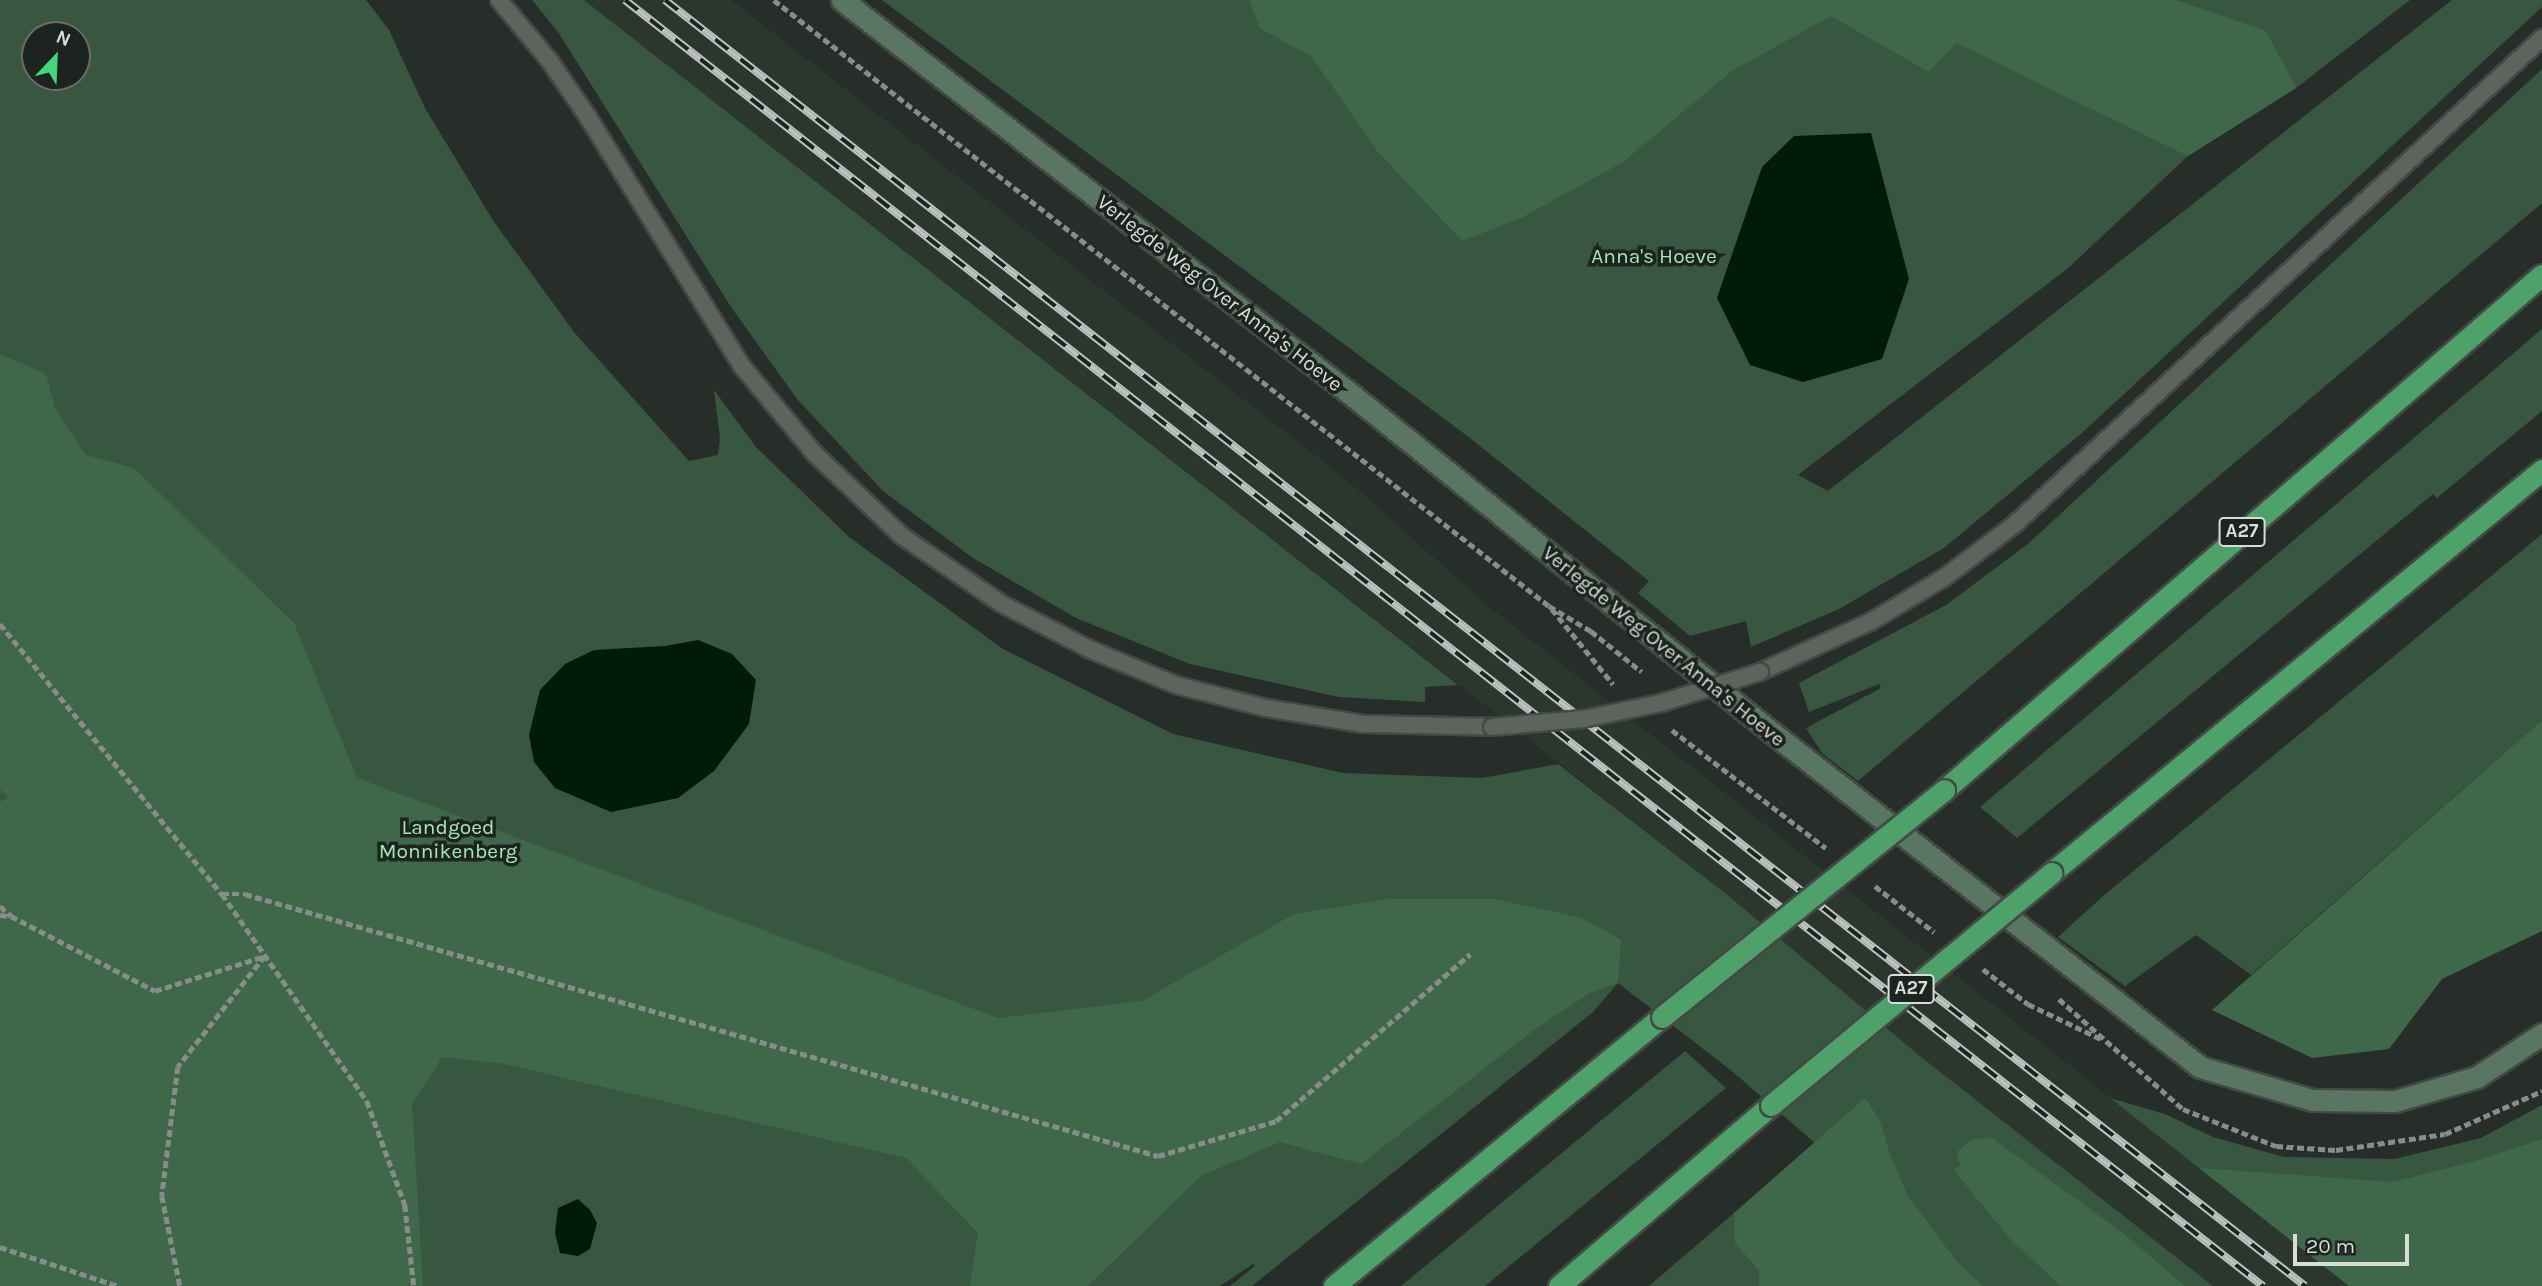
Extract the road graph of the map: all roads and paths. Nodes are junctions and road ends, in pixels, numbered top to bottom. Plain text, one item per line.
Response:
1 (499, 0) edge
2 (774, 0) edge
3 (842, 0) edge
4 (2542, 38) edge
5 (2542, 275) edge
6 (2542, 470) edge
7 (0, 624) edge
8 (1623, 692) dead end
9 (1667, 725) dead end
10 (1831, 852) dead end
11 (1864, 877) dead end
12 (222, 894) junction
13 (0, 906) edge
14 (0, 915) edge
15 (11, 916) junction
16 (1940, 936) dead end
17 (1470, 954) dead end
18 (265, 956) junction
19 (1973, 961) dead end
20 (2542, 1034) edge
21 (2106, 1042) dead end
22 (0, 1247) edge
23 (118, 1286) edge
24 (180, 1286) edge
25 (414, 1286) edge
26 (1334, 1286) edge
27 (1559, 1286) edge

1 - 4 lane, bridge
2 - 8 path, Verlegde Weg Over Anna's Hoeve
3 - 20 main road, Verlegde Weg Over Anna's Hoeve
5 - 26 highway, A27, bridge
6 - 27 highway, A27, bridge
7 - 12 path
9 - 10 path
11 - 16 path
12 - 17 path
12 - 18 path
13 - 15 path
14 - 15 path
15 - 18 path
18 - 24 path
18 - 25 path
19 - 21 path
22 - 23 path

